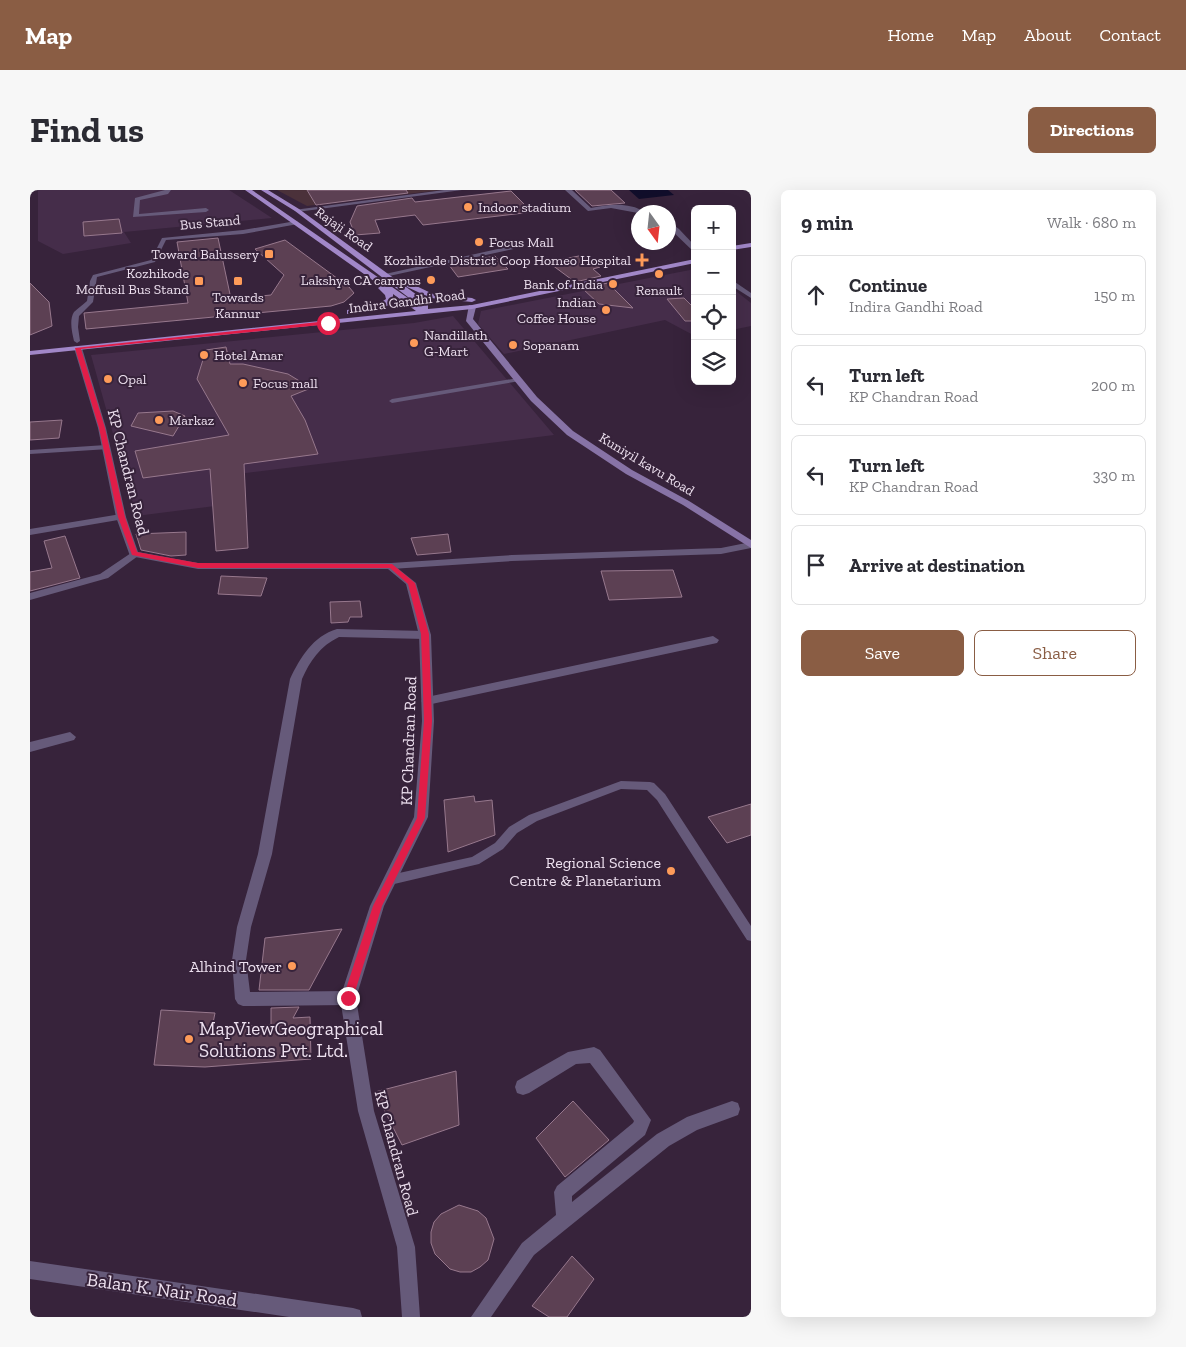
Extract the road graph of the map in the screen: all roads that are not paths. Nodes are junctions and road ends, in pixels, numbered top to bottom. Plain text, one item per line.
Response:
1 (168, 190) edge
2 (248, 190) edge
3 (264, 190) edge
4 (459, 190) edge
5 (568, 190) edge
6 (631, 209) edge
7 (206, 210) dead end
8 (297, 210) junction
9 (296, 223) junction
10 (676, 229) edge
11 (751, 245) edge
12 (516, 247) dead end
13 (736, 247) edge
14 (694, 250) edge
15 (751, 251) edge
16 (736, 253) edge
17 (691, 257) edge
18 (691, 262) edge
19 (381, 270) junction
20 (369, 273) junction
21 (389, 274) junction
22 (736, 285) edge
23 (751, 296) edge
24 (472, 303) junction
25 (412, 306) junction
26 (424, 309) junction
27 (350, 312) junction
28 (77, 345) junction
29 (30, 346) edge
30 (30, 353) edge
31 (518, 380) junction
32 (392, 401) dead end
33 (106, 447) junction
34 (30, 452) edge
35 (121, 517) junction
36 (30, 532) edge
37 (751, 545) edge
38 (134, 554) junction
39 (392, 566) junction
40 (30, 597) edge
41 (425, 634) junction
42 (713, 640) dead end
43 (427, 701) junction
44 (70, 737) dead end
45 (30, 747) edge
46 (390, 880) junction
47 (751, 936) edge
48 (348, 998) junction
49 (524, 1087) dead end
50 (732, 1109) dead end
51 (565, 1219) junction
52 (30, 1270) edge
53 (353, 1317) edge
54 (411, 1317) edge
55 (480, 1317) edge

1 - 7 street
2 - 9 main road
3 - 8 main road, Rajaji Road
4 - 8 street
5 - 6 street
8 - 19 main road, Rajaji Road
9 - 20 main road
9 - 28 lane, Bus Stand
10 - 14 street
11 - 13 main road
12 - 21 street
15 - 16 main road
17 - 24 main road, Indira Gandhi Road
18 - 24 main road, Indira Gandhi Road
19 - 21 main road
19 - 26 main road, Rajaji Road
20 - 25 main road
20 - 27 main road
21 - 24 main road
22 - 23 street
24 - 26 main road, Indira Gandhi Road
24 - 31 main road, Kuniyil kavu Road
25 - 26 main road, Indira Gandhi Road
25 - 27 main road, Indira Gandhi Road
26 - 28 main road, Indira Gandhi Road
27 - 28 main road, Indira Gandhi Road
28 - 29 main road, Indira Gandhi Road
28 - 30 main road, Indira Gandhi Road
28 - 33 street, KP Chandran Road
31 - 32 lane
31 - 37 main road, Kuniyil kavu Road
33 - 34 lane
33 - 35 street, KP Chandran Road
35 - 36 street
35 - 38 street, KP Chandran Road
37 - 39 street
38 - 39 street, KP Chandran Road
38 - 40 street
39 - 41 street, KP Chandran Road
41 - 43 street, KP Chandran Road
41 - 48 street
42 - 43 street
43 - 46 street, KP Chandran Road
44 - 45 street
46 - 47 lane
46 - 48 street, KP Chandran Road
48 - 54 street, KP Chandran Road
49 - 51 street
50 - 51 street
51 - 55 street
52 - 53 street, Balan K. Nair Road

